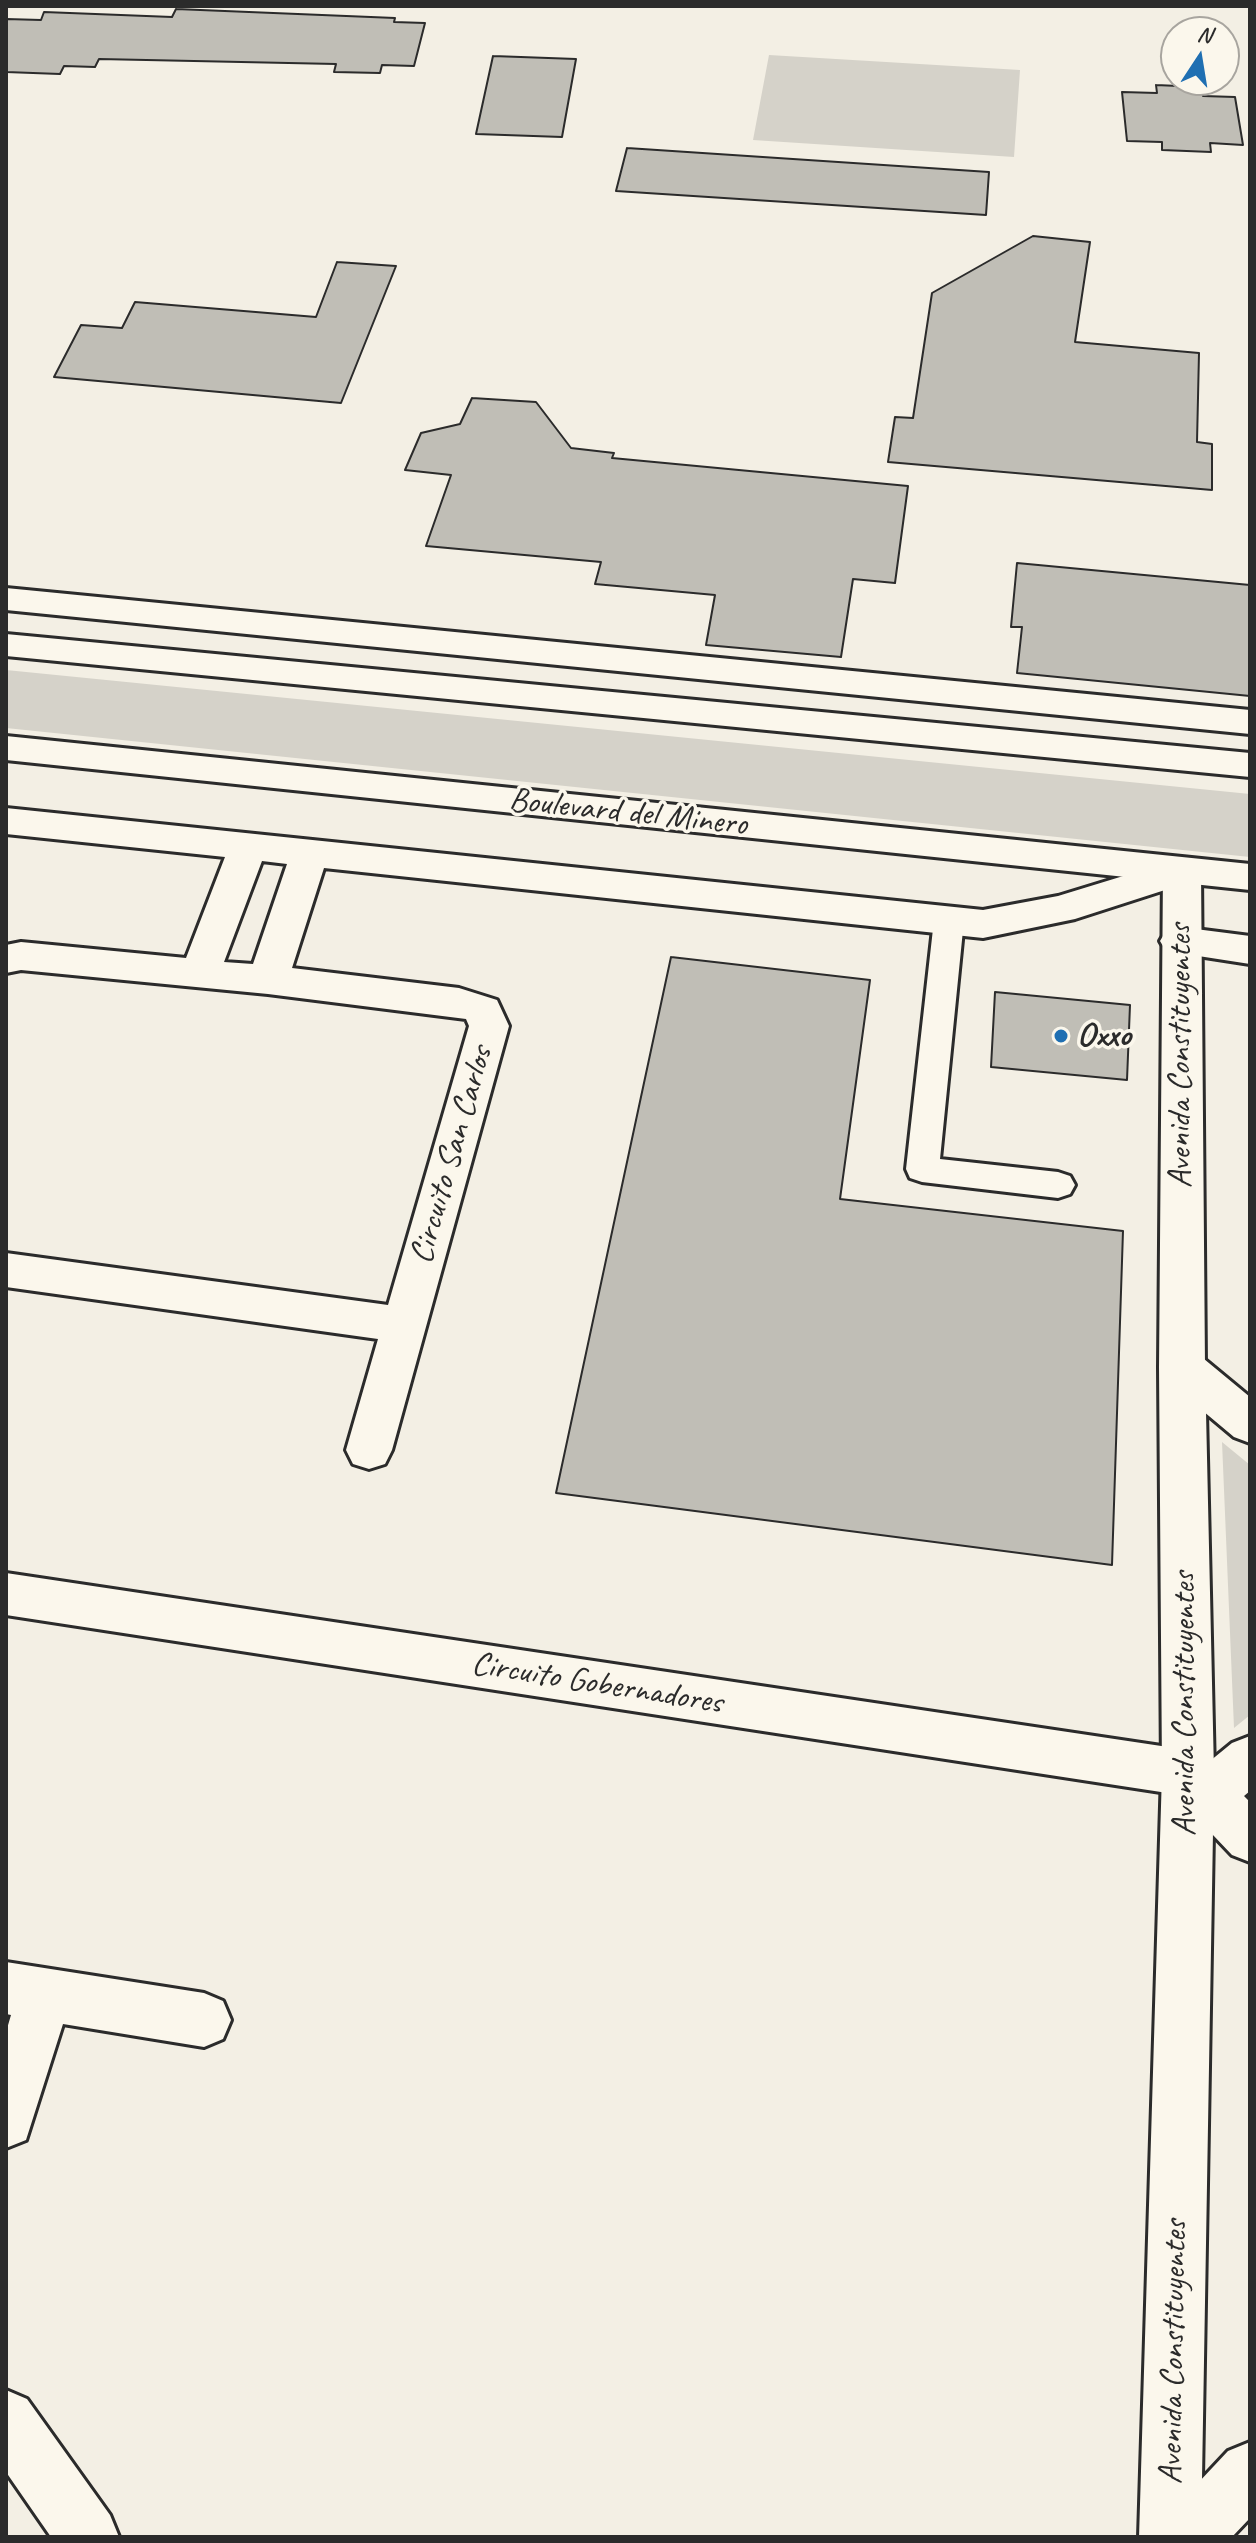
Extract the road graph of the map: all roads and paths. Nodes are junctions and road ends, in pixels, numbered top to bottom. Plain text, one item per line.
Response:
1 (6, 599) edge
2 (6, 645) edge
3 (1250, 722) edge
4 (6, 748) edge
5 (1250, 765) edge
6 (6, 821) edge
7 (248, 848) junction
8 (310, 853) junction
9 (1182, 871) junction
10 (1250, 877) edge
11 (949, 920) junction
12 (1180, 941) junction
13 (1250, 950) edge
14 (6, 959) edge
15 (199, 974) junction
16 (268, 980) junction
17 (1058, 1185) dead end
18 (6, 1270) edge
19 (404, 1325) junction
20 (1182, 1367) junction
21 (1250, 1424) edge
22 (369, 1450) dead end
23 (6, 1594) edge
24 (1250, 1759) edge
25 (1198, 1784) junction
26 (1250, 1838) edge
27 (26, 1991) edge
28 (204, 2020) dead end
29 (6, 2120) edge
30 (6, 2420) edge
31 (1250, 2473) edge
32 (88, 2537) edge
33 (1170, 2537) edge
34 (1190, 2537) edge

1 - 3 street
2 - 5 street
4 - 9 street, Boulevard del Minero
6 - 7 street
7 - 8 street
7 - 15 street
8 - 11 street
8 - 16 street
9 - 10 street, Boulevard del Minero
9 - 11 street
9 - 12 street, Avenida Constituyentes
11 - 17 lane
12 - 13 street
12 - 20 street, Avenida Constituyentes
14 - 15 street, Circuito San Carlos
15 - 16 street, Circuito San Carlos
16 - 19 street, Circuito San Carlos
18 - 19 street
19 - 22 street, Circuito San Carlos
20 - 21 street
20 - 25 street, Avenida Constituyentes
23 - 25 street, Circuito Gobernadores
24 - 25 street
25 - 26 street
25 - 33 street, Avenida Constituyentes
27 - 28 street
27 - 29 street
30 - 32 street
31 - 34 street

